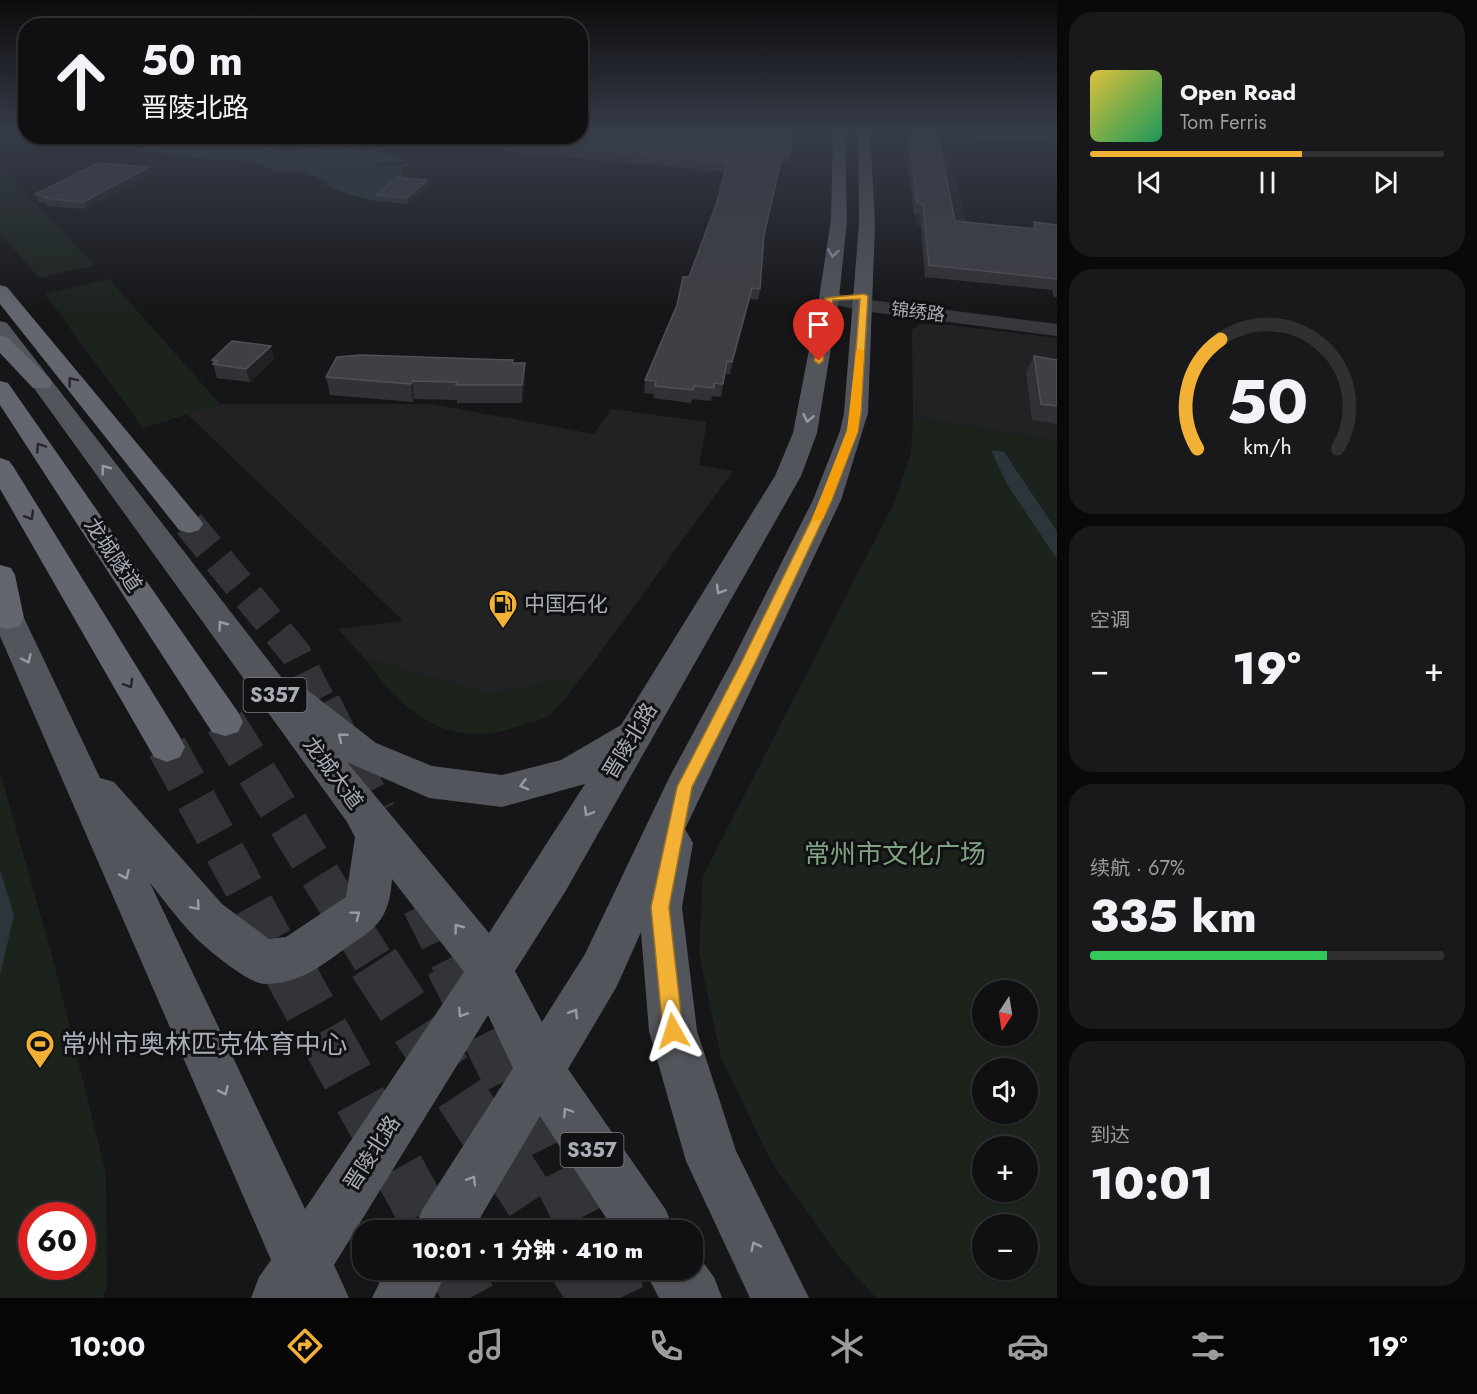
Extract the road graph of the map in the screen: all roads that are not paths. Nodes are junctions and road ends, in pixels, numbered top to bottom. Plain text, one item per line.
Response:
1 (838, 193) edge
2 (866, 193) edge
3 (0, 291) edge
4 (852, 300) junction
5 (1057, 320) edge
6 (0, 327) edge
7 (1057, 330) edge
8 (0, 341) edge
9 (41, 383) junction
10 (0, 388) edge
11 (0, 465) edge
12 (189, 524) tunnel mouth
13 (0, 575) edge
14 (4, 613) edge
15 (250, 662) junction
16 (225, 722) tunnel mouth
17 (633, 735) junction
18 (167, 747) tunnel mouth
19 (76, 765) junction
20 (684, 787) junction
21 (357, 805) junction
22 (490, 969) junction
23 (539, 1069) junction
24 (448, 1220) edge
25 (639, 1220) edge
26 (412, 1280) edge
27 (681, 1280) edge
28 (300, 1286) edge
29 (401, 1298) edge
30 (693, 1298) edge
31 (780, 1298) edge

1 -> 4 main road, 晋陵北路
2 - 4 main road, 晋陵北路
12 -> 3 highway
4 - 5 street, 锦绣路
4 - 7 street, 锦绣路
4 -> 17 main road, 晋陵北路
4 - 20 main road, 晋陵北路
6 - 9 main road, 龙城大道 / S357
8 - 9 highway
15 -> 9 main road, 龙城大道 / S357
16 -> 10 highway, 龙城隧道
11 -> 18 highway
13 - 14 highway
14 -> 19 main road
17 -> 15 main road
15 - 21 main road, 龙城大道 / S357
17 -> 22 main road, 晋陵北路
19 -> 21 main road
19 -> 28 main road
23 -> 20 main road, 晋陵北路
31 -> 20 main road
22 -> 21 main road, 龙城大道 / S357
22 - 23 main road, 龙城大道 / S357
22 -> 28 main road, 晋陵北路
24 -> 23 main road, 晋陵北路
25 -> 23 main road, 龙城大道 / S357
26 - 29 main road
27 - 30 main road

